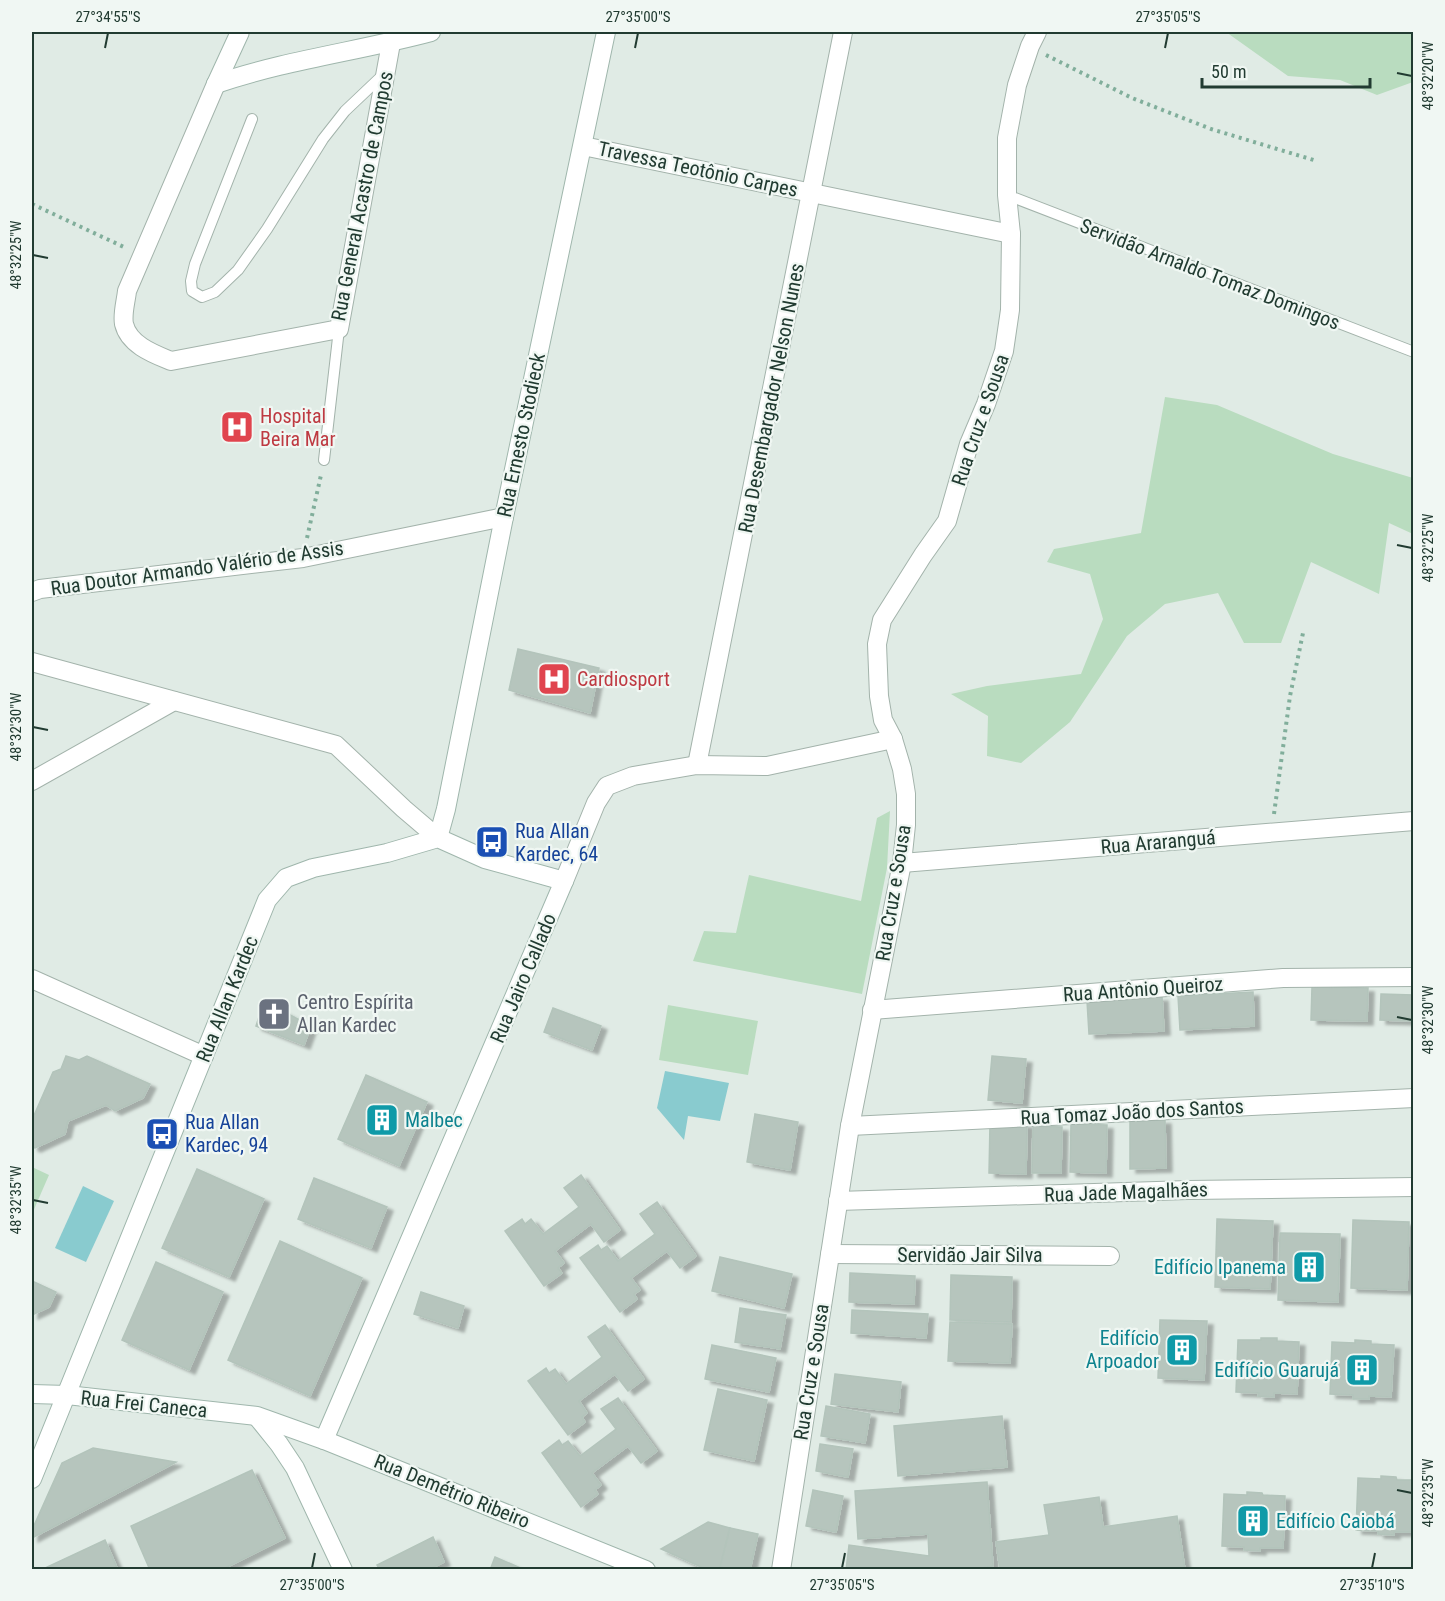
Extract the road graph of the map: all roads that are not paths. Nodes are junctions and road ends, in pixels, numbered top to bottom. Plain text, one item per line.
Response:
1 (240, 32) edge
2 (431, 32) edge
3 (606, 32) edge
4 (843, 32) edge
5 (1033, 39) edge
6 (391, 43) junction
7 (386, 72) junction
8 (216, 84) junction
9 (252, 119) dead end
10 (583, 146) junction
11 (813, 193) junction
12 (1007, 195) junction
13 (1011, 234) junction
14 (339, 329) junction
15 (1413, 352) edge
16 (324, 460) road end
17 (504, 517) junction
18 (32, 592) edge
19 (32, 662) edge
20 (174, 701) junction
21 (893, 740) junction
22 (698, 765) junction
23 (32, 781) edge
24 (1413, 821) edge
25 (438, 838) junction
26 (903, 863) junction
27 (564, 881) junction
28 (1413, 976) edge
29 (32, 979) edge
30 (872, 1010) junction
31 (204, 1056) junction
32 (1413, 1098) edge
33 (850, 1126) junction
34 (1413, 1187) edge
35 (838, 1201) junction
36 (830, 1254) junction
37 (1110, 1256) dead end
38 (32, 1394) edge
39 (67, 1395) junction
40 (257, 1416) junction
41 (324, 1440) junction
42 (32, 1479) edge
43 (343, 1569) edge
44 (646, 1569) edge
45 (781, 1569) edge

1 - 8 street, Rua General Acastro de Campos
2 - 6 street
3 - 10 street, Rua Ernesto Stodieck
4 - 11 street, Rua Desembargador Nelson Nunes
5 - 12 street, Rua Cruz e Sousa
6 - 7 street, Rua General Acastro de Campos
6 - 8 street
7 - 9 lane
7 - 14 street, Rua General Acastro de Campos
8 - 14 street, Rua General Acastro de Campos
10 - 11 street, Travessa Teotônio Carpes
10 - 17 street, Rua Ernesto Stodieck
11 - 13 street, Travessa Teotônio Carpes
11 - 22 street, Rua Desembargador Nelson Nunes
12 - 13 street, Rua Cruz e Sousa
12 - 15 lane, Servidão Arnaldo Tomaz Domingos
13 - 21 street, Rua Cruz e Sousa
14 - 16 lane
17 - 18 street, Rua Doutor Armando Valério de Assis
17 - 25 street, Rua Ernesto Stodieck
19 - 20 street
20 - 23 street
20 - 25 street
21 - 22 street, Rua Jairo Callado
21 - 26 street, Rua Cruz e Sousa
22 - 27 street, Rua Jairo Callado
24 - 26 street, Rua Araranguá
25 - 27 street
25 - 31 street, Rua Allan Kardec
26 - 30 street, Rua Cruz e Sousa
27 - 41 street, Rua Jairo Callado
28 - 30 street, Rua Antônio Queiroz
29 - 31 street
30 - 33 street, Rua Cruz e Sousa
31 - 39 street, Rua Allan Kardec
32 - 33 street, Rua Tomaz João dos Santos
33 - 35 street, Rua Cruz e Sousa
34 - 35 street, Rua Jade Magalhães
35 - 36 street, Rua Cruz e Sousa
36 - 37 street, Servidão Jair Silva
36 - 45 street, Rua Cruz e Sousa
38 - 39 street, Rua Frei Caneca
39 - 40 street, Rua Frei Caneca
39 - 42 street, Rua Allan Kardec
40 - 41 street, Rua Demétrio Ribeiro
40 - 43 street
41 - 44 street, Rua Demétrio Ribeiro

